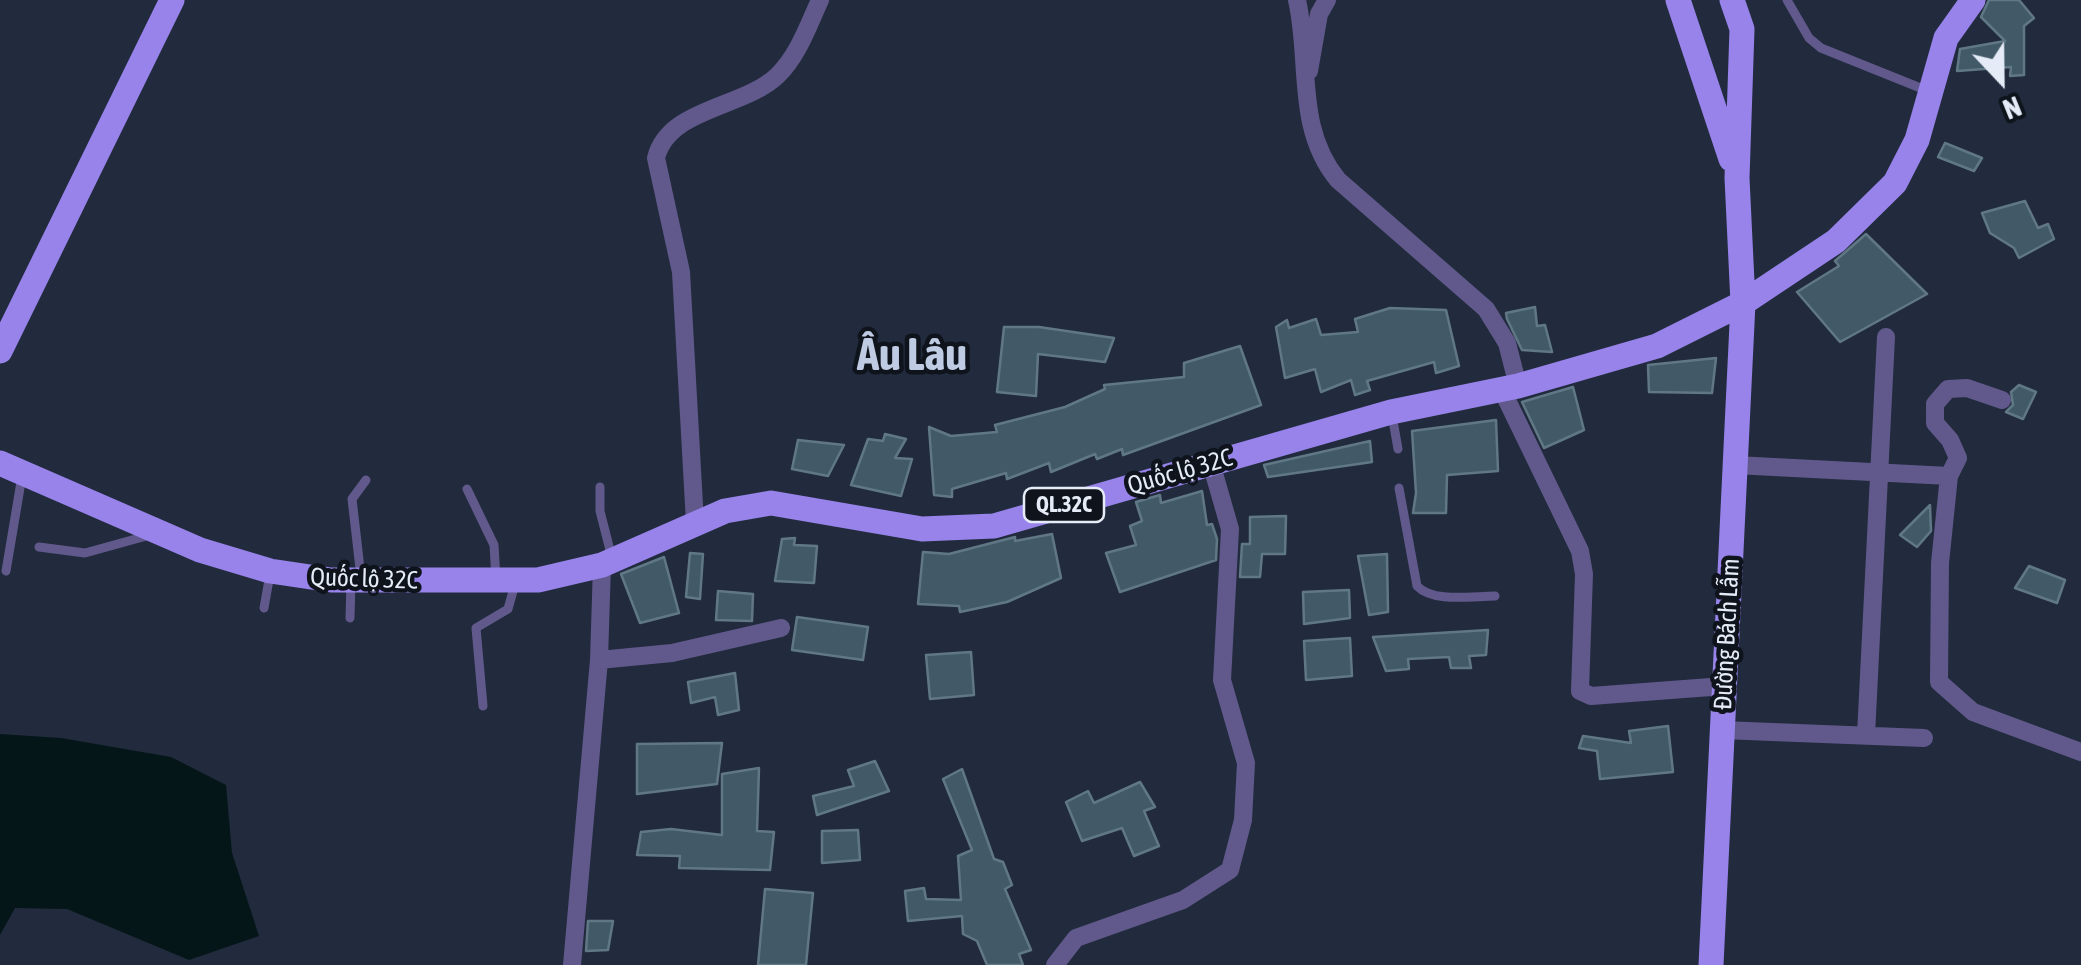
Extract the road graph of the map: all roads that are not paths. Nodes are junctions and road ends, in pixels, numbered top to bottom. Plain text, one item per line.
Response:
1 (172, 0) edge
2 (181, 0) edge
3 (820, 0) edge
4 (1297, 0) edge
5 (1327, 0) edge
6 (1678, 0) edge
7 (1732, 0) edge
8 (1787, 0) edge
9 (1972, 0) edge
10 (162, 29) junction
11 (1306, 82) junction
12 (1931, 92) junction
13 (1738, 178) junction
14 (1743, 302) junction
15 (1886, 337) dead end
16 (0, 351) edge
17 (1510, 388) junction
18 (2002, 400) dead end
19 (1391, 412) junction
20 (1398, 449) dead end
21 (1211, 464) junction
22 (1736, 464) junction
23 (11, 469) edge
24 (1879, 472) junction
25 (1949, 476) junction
26 (366, 480) dead end
27 (600, 487) dead end
28 (1398, 488) dead end
29 (467, 489) dead end
30 (695, 523) junction
31 (157, 532) junction
32 (39, 547) dead end
33 (607, 563) junction
34 (6, 571) dead end
35 (270, 571) junction
36 (356, 580) junction
37 (506, 582) junction
38 (1495, 596) dead end
39 (264, 608) dead end
40 (350, 618) dead end
41 (782, 628) dead end
42 (599, 660) junction
43 (1724, 686) junction
44 (483, 706) dead end
45 (1722, 730) junction
46 (1866, 736) junction
47 (1924, 738) dead end
48 (2081, 752) edge
49 (572, 965) edge
50 (1055, 965) edge
51 (1711, 965) edge

1 - 10 main road
2 - 10 main road
3 - 30 street
4 - 11 street
5 - 11 street
6 - 13 main road
7 - 13 main road
8 - 12 lane
9 - 12 main road, Quốc lộ 32C / QL.32C
10 - 16 main road
11 - 17 street
12 - 14 main road, Quốc lộ 32C / QL.32C
13 - 14 main road, Đường Bách Lẫm
14 - 17 main road, Quốc lộ 32C / QL.32C
14 - 22 main road, Đường Bách Lẫm
15 - 24 street
17 - 19 main road, Quốc lộ 32C / QL.32C
17 - 43 street
18 - 25 street
19 - 20 lane
19 - 21 main road, Quốc lộ 32C / QL.32C
21 - 30 main road, Quốc lộ 32C / QL.32C
21 - 50 street
22 - 24 street
22 - 43 main road, Đường Bách Lẫm
23 - 31 main road, Quốc lộ 32C / QL.32C
23 - 34 lane
24 - 25 street
24 - 46 street
25 - 48 street
26 - 36 lane
27 - 33 lane
28 - 38 lane
29 - 37 lane
30 - 33 main road, Quốc lộ 32C / QL.32C
31 - 32 lane
31 - 35 main road, Quốc lộ 32C / QL.32C
33 - 37 main road, Quốc lộ 32C / QL.32C
33 - 42 street
35 - 36 main road, Quốc lộ 32C / QL.32C
35 - 39 lane
36 - 37 main road, Quốc lộ 32C / QL.32C
36 - 40 lane
37 - 44 lane
41 - 42 street
42 - 49 street
43 - 45 main road, Đường Bách Lẫm
45 - 46 street
45 - 51 main road, Đường Bách Lẫm
46 - 47 street

